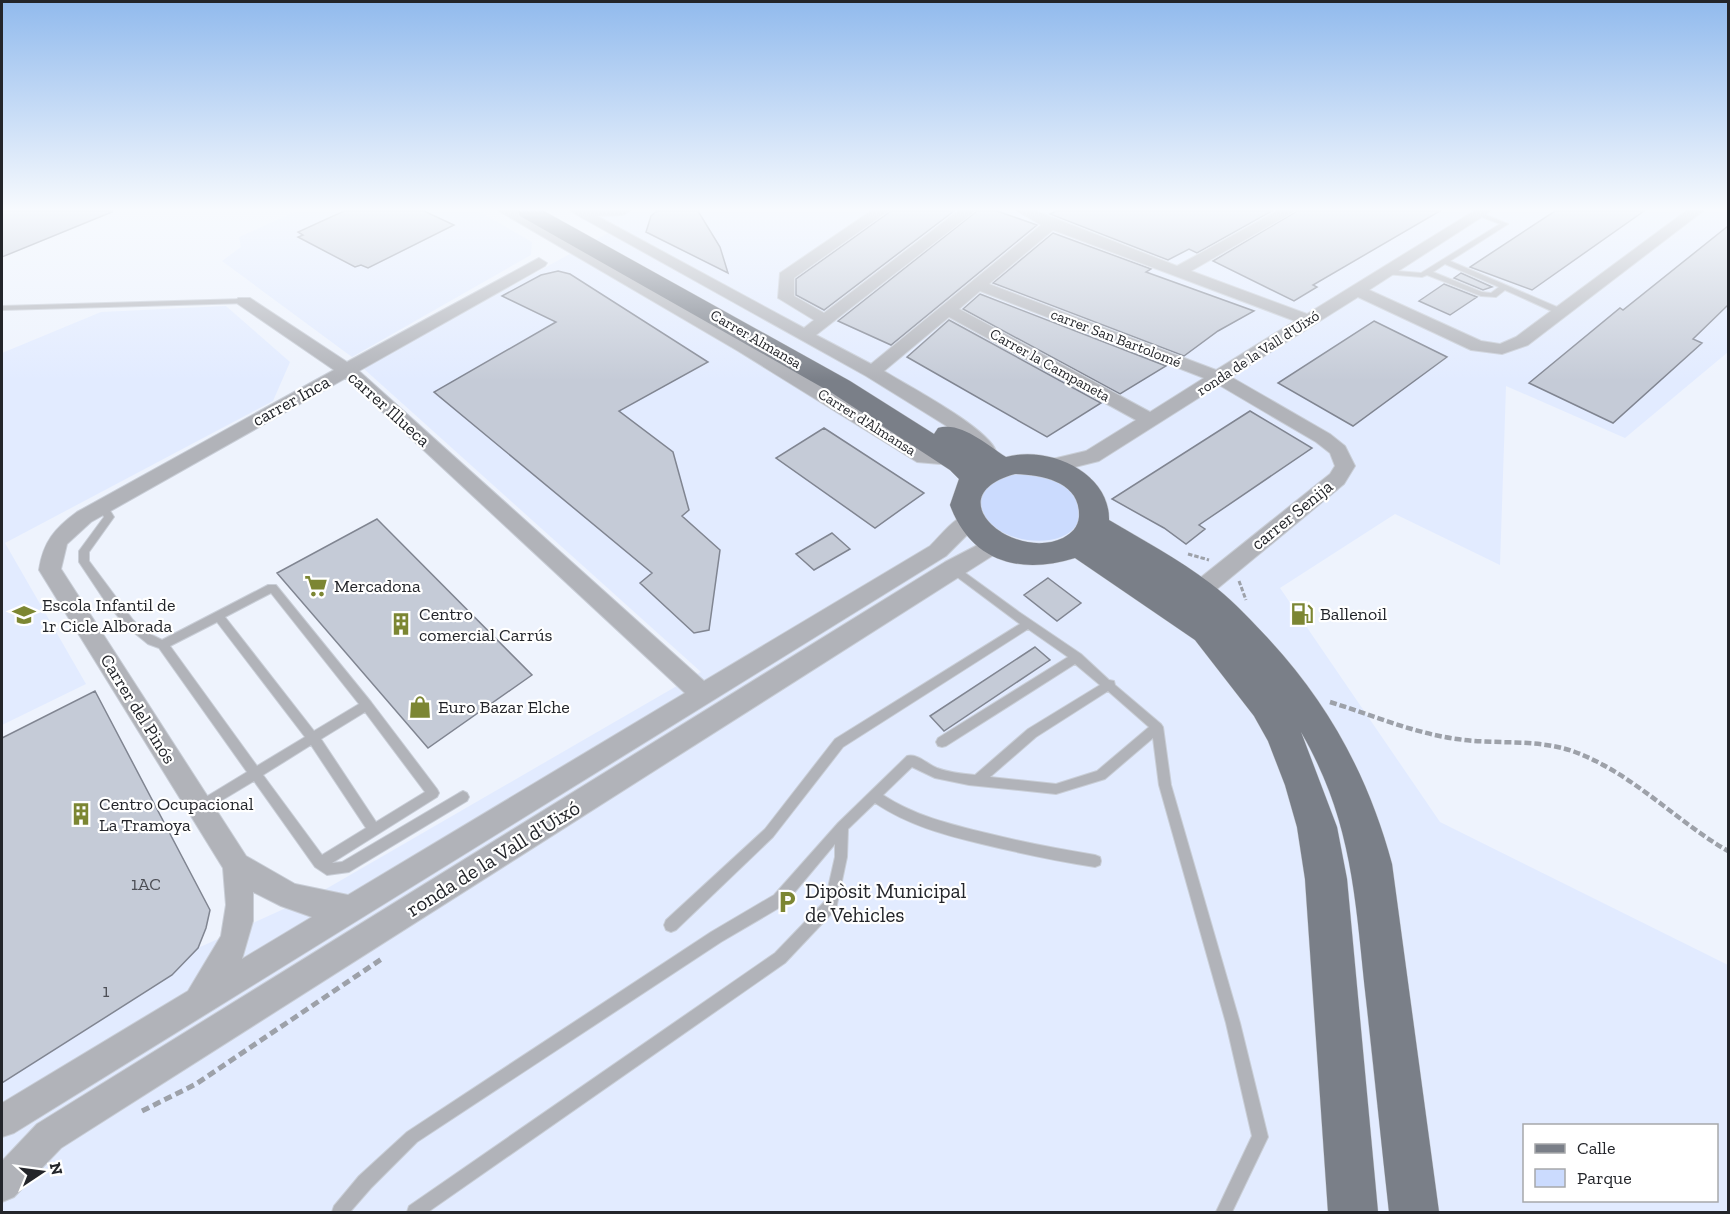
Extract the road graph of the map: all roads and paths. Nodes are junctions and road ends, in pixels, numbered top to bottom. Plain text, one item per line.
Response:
1 (530, 268) edge
2 (607, 268) edge
3 (629, 268) edge
4 (638, 268) edge
5 (680, 268) edge
6 (798, 268) edge
7 (894, 268) edge
8 (999, 268) edge
9 (1170, 268) edge
10 (1185, 268) edge
11 (1392, 268) edge
12 (1434, 268) edge
13 (1460, 268) edge
14 (1620, 268) edge
15 (1179, 271) junction
16 (1385, 272) junction
17 (1427, 272) junction
18 (978, 285) junction
19 (1504, 287) junction
20 (1356, 290) junction
21 (244, 301) joint
22 (2, 308) edge
23 (949, 310) junction
24 (1561, 312) junction
25 (825, 320) junction
26 (1307, 320) junction
27 (805, 335) junction
28 (346, 370) junction
29 (872, 372) junction
30 (1220, 378) junction
31 (1151, 420) junction
32 (952, 459) junction
33 (989, 469) junction
34 (1086, 469) junction
35 (103, 506) junction
36 (969, 521) junction
37 (1085, 535) junction
38 (995, 544) junction
39 (52, 550) joint
40 (953, 568) junction
41 (1198, 592) junction
42 (218, 616) junction
43 (1028, 624) junction
44 (163, 645) junction
45 (1077, 657) junction
46 (1110, 684) junction
47 (703, 695) junction
48 (1323, 700) dead end
49 (367, 705) junction
50 (1157, 727) junction
51 (313, 738) junction
52 (942, 742) dead end
53 (256, 774) junction
54 (977, 781) junction
55 (874, 796) junction
56 (463, 797) dead end
57 (200, 807) junction
58 (842, 827) junction
59 (374, 830) junction
60 (1728, 850) edge
61 (1095, 861) dead end
62 (320, 863) junction
63 (236, 865) junction
64 (353, 909) junction
65 (671, 926) dead end
66 (195, 1005) junction
67 (2, 1121) edge
68 (2, 1185) edge
69 (340, 1212) edge
70 (415, 1212) edge
71 (1224, 1212) edge
72 (1353, 1212) edge
73 (1414, 1212) edge

1 - 28 street, carrer Inca
2 - 32 street, Carrer d'Almansa
3 - 32 main road, Carrer Almansa
4 - 33 main road, Carrer d'Almansa
5 - 27 street
6 - 25 street
7 - 25 street
8 - 18 street
9 - 15 street
10 - 15 street
11 - 16 street, ronda de la Vall d'Uixó
12 - 17 lane
13 - 19 lane
14 - 24 street
15 - 26 street
16 - 17 lane
16 - 20 street, ronda de la Vall d'Uixó
17 - 19 lane
18 - 23 street
18 - 30 street, carrer San Bartolomé
19 - 24 lane
20 - 24 street
20 - 26 street, ronda de la Vall d'Uixó
21 - 22 lane, carrer Illueca
21 - 28 street, carrer Illueca
23 - 29 street
23 - 31 street, Carrer la Campaneta
25 - 27 street
26 - 30 street, ronda de la Vall d'Uixó
27 - 29 street
28 - 35 street, carrer Inca
28 - 47 street, carrer Illueca
29 - 33 street
30 - 31 street, ronda de la Vall d'Uixó
30 - 41 street, carrer Senija
31 - 34 street, ronda de la Vall d'Uixó
32 - 33 main road, Carrer Almansa
33 - 34 main road
33 - 36 main road
34 - 37 main road
35 - 39 street, carrer Inca
35 - 44 lane
36 - 38 main road
36 - 47 street, ronda de la Vall d'Uixó
37 - 38 main road
37 - 41 main road
37 - 72 main road
38 - 40 street, ronda de la Vall d'Uixó
39 - 57 street, Carrer del Pinós
40 - 43 lane
40 - 68 street, ronda de la Vall d'Uixó
41 - 73 main road
42 - 44 lane
42 - 49 lane
42 - 51 lane
43 - 45 lane
43 - 65 lane
44 - 53 lane
45 - 46 lane
45 - 52 lane
46 - 50 lane
46 - 54 lane
47 - 64 street, ronda de la Vall d'Uixó
48 - 60 path
49 - 51 lane
49 - 59 lane
50 - 54 lane
50 - 71 lane
51 - 53 lane
51 - 59 lane
53 - 57 lane
53 - 62 lane
54 - 55 lane
55 - 58 lane
55 - 61 lane
56 - 62 lane
57 - 63 street, Carrer del Pinós
58 - 69 lane
58 - 70 lane
59 - 62 lane
63 - 64 street, Carrer del Pinós
63 - 66 street, Carrer del Pinós
64 - 66 street, ronda de la Vall d'Uixó
66 - 67 street, ronda de la Vall d'Uixó

